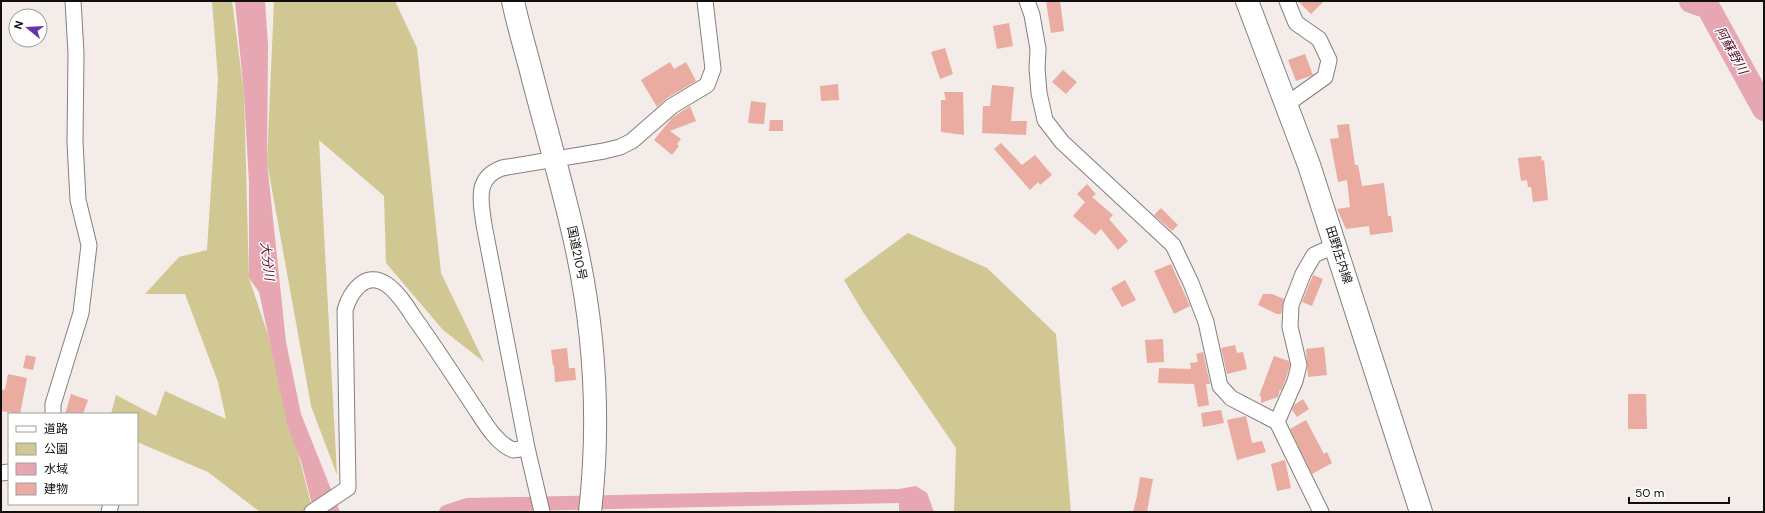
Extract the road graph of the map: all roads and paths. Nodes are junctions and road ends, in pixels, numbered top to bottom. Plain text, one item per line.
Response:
1 (73, 1) edge
2 (513, 1) edge
3 (705, 1) edge
4 (1027, 1) edge
5 (1247, 1) edge
6 (1287, 1) edge
7 (1287, 104) junction
8 (554, 159) junction
9 (1336, 245) junction
10 (53, 413) edge
11 (1277, 422) junction
12 (527, 448) junction
13 (312, 512) edge
14 (542, 512) edge
15 (590, 512) edge
16 (1321, 512) edge
17 (1421, 512) edge

1 - 10 street
2 - 8 main road, 国道210号
3 - 8 street
4 - 11 street
5 - 7 main road, 田野庄内線
6 - 7 street
7 - 9 main road, 田野庄内線
8 - 12 street
8 - 15 main road, 国道210号
9 - 11 street
9 - 17 main road, 田野庄内線
11 - 16 street
12 - 13 street
12 - 14 street

